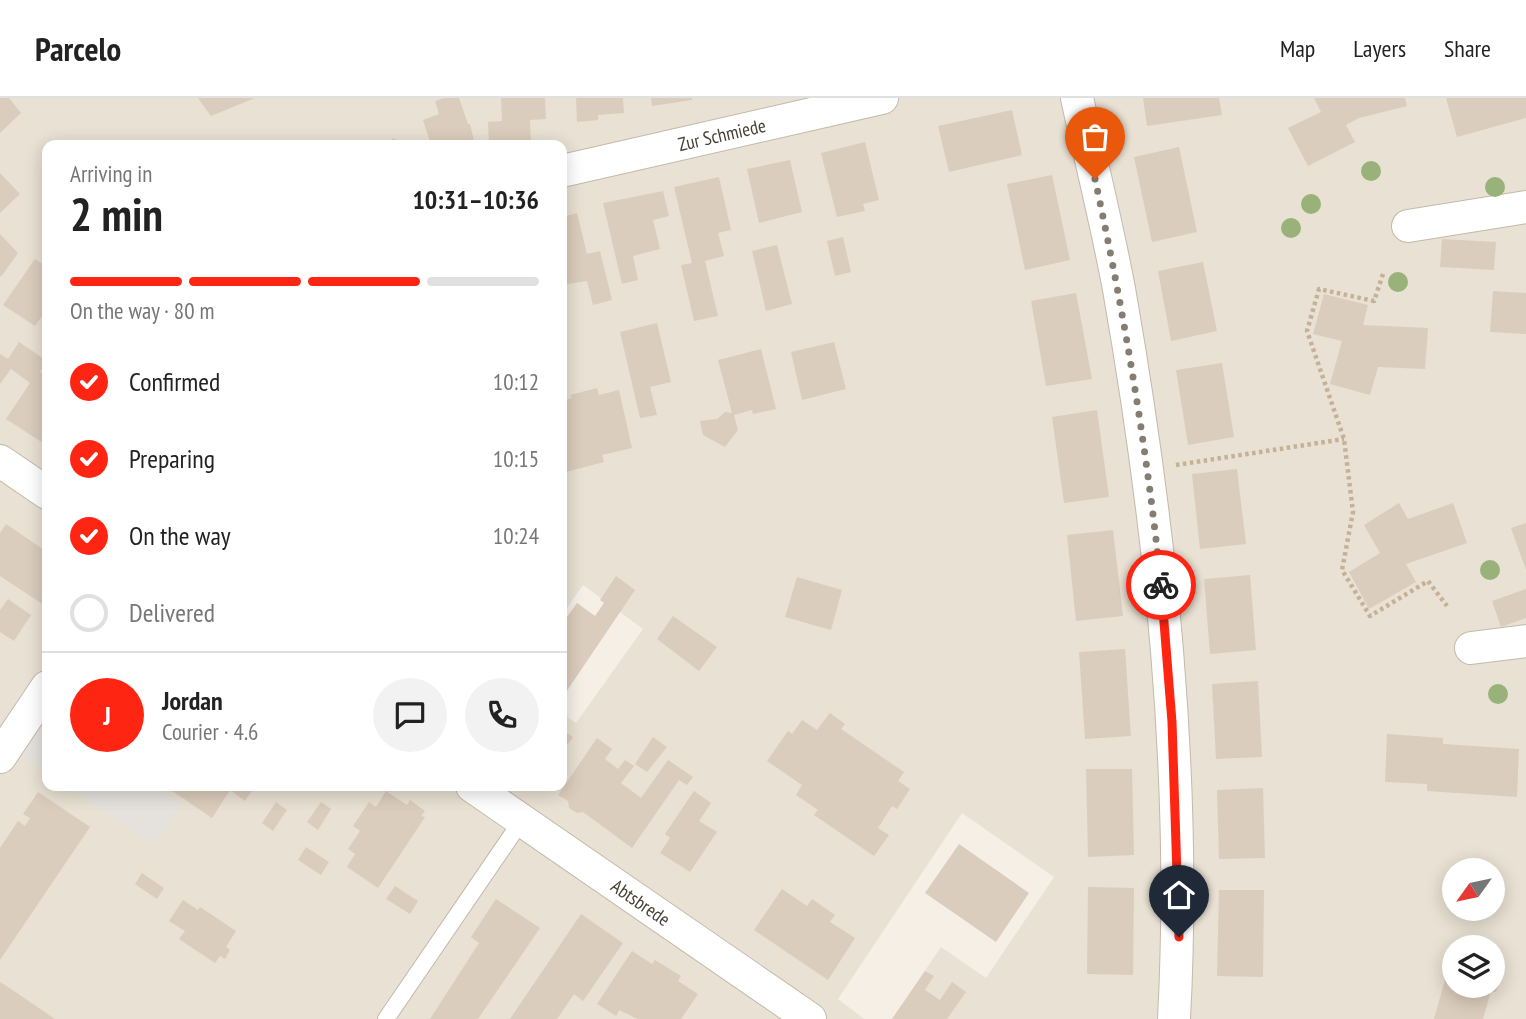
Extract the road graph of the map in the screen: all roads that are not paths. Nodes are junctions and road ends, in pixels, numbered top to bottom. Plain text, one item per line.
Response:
1 (882, 98) edge
2 (1077, 98) edge
3 (567, 170) edge
4 (1526, 207) edge
5 (1408, 226) dead end
6 (0, 461) edge
7 (42, 490) edge
8 (1526, 641) edge
9 (1471, 648) dead end
10 (42, 694) edge
11 (0, 757) edge
12 (479, 791) edge
13 (522, 820) junction
14 (386, 1019) edge
15 (810, 1019) edge
16 (1174, 1019) edge

1 - 3 street, Zur Schmiede
2 - 16 street
4 - 5 street
6 - 7 street
8 - 9 street
10 - 11 street
12 - 13 street, Abtsbrede
13 - 14 lane
13 - 15 street, Abtsbrede

